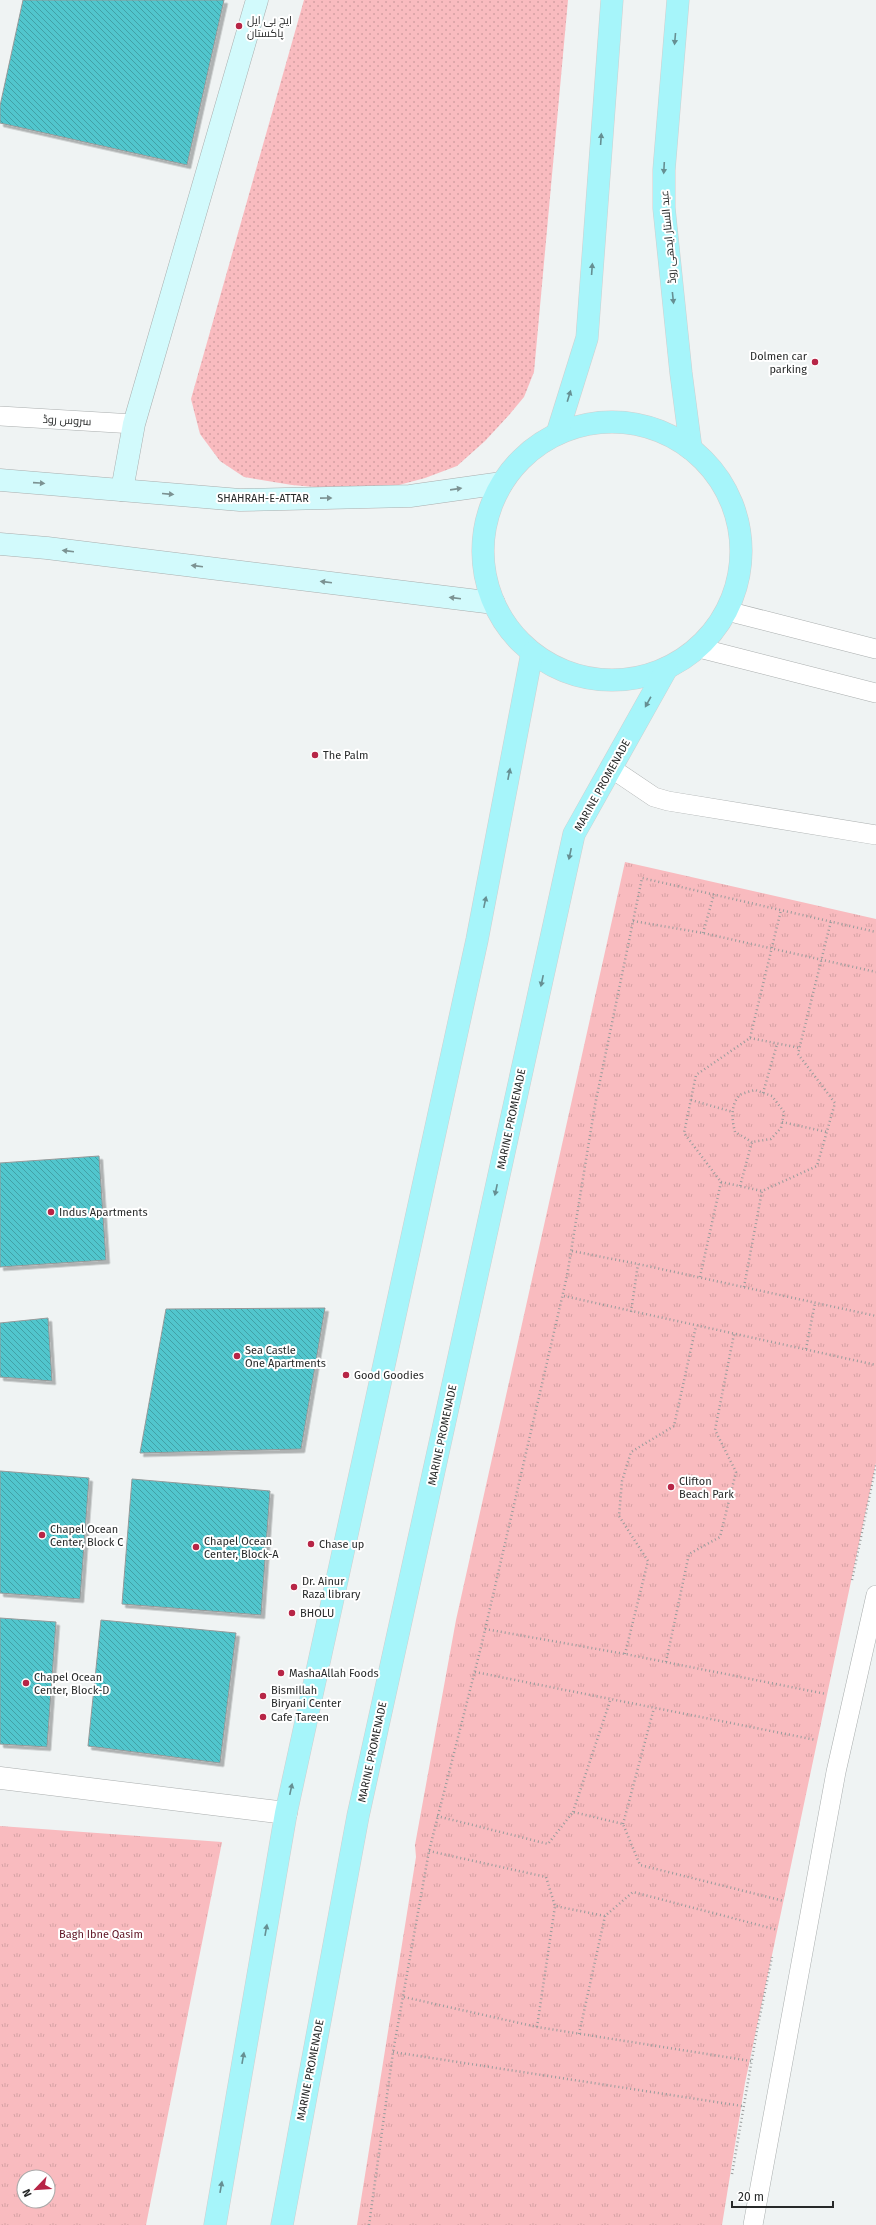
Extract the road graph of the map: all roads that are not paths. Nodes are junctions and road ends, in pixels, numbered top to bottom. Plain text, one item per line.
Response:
1 (258, 0) edge
2 (612, 0) edge
3 (678, 0) edge
4 (0, 416) edge
5 (134, 424) junction
6 (557, 434) junction
7 (691, 449) junction
8 (0, 480) edge
9 (502, 483) junction
10 (122, 490) junction
11 (0, 544) edge
12 (494, 603) junction
13 (727, 611) junction
14 (699, 648) junction
15 (876, 649) edge
16 (532, 653) junction
17 (667, 668) junction
18 (876, 693) edge
19 (611, 768) junction
20 (876, 835) edge
21 (876, 1595) edge
22 (0, 1778) edge
23 (286, 1813) junction
24 (215, 2225) edge
25 (282, 2225) edge
26 (753, 2225) edge

1 - 5 main road
6 -> 2 main road
3 -> 7 main road, عبد الستار ایدھی روڈ
4 - 5 lane, سروس روڈ
5 - 10 main road
6 - 7 main road
6 - 9 main road
7 - 13 main road
8 -> 10 main road, SHAHRAH-E-ATTAR
10 -> 9 main road, SHAHRAH-E-ATTAR
9 - 12 main road
12 -> 11 main road
12 - 16 main road
13 - 14 main road
13 - 15 lane
14 - 17 main road
14 - 18 lane
16 - 17 main road
23 -> 16 main road
17 -> 19 main road, MARINE PROMENADE
19 - 20 lane
19 -> 25 main road, MARINE PROMENADE
21 - 26 lane
22 - 23 street
24 -> 23 main road

